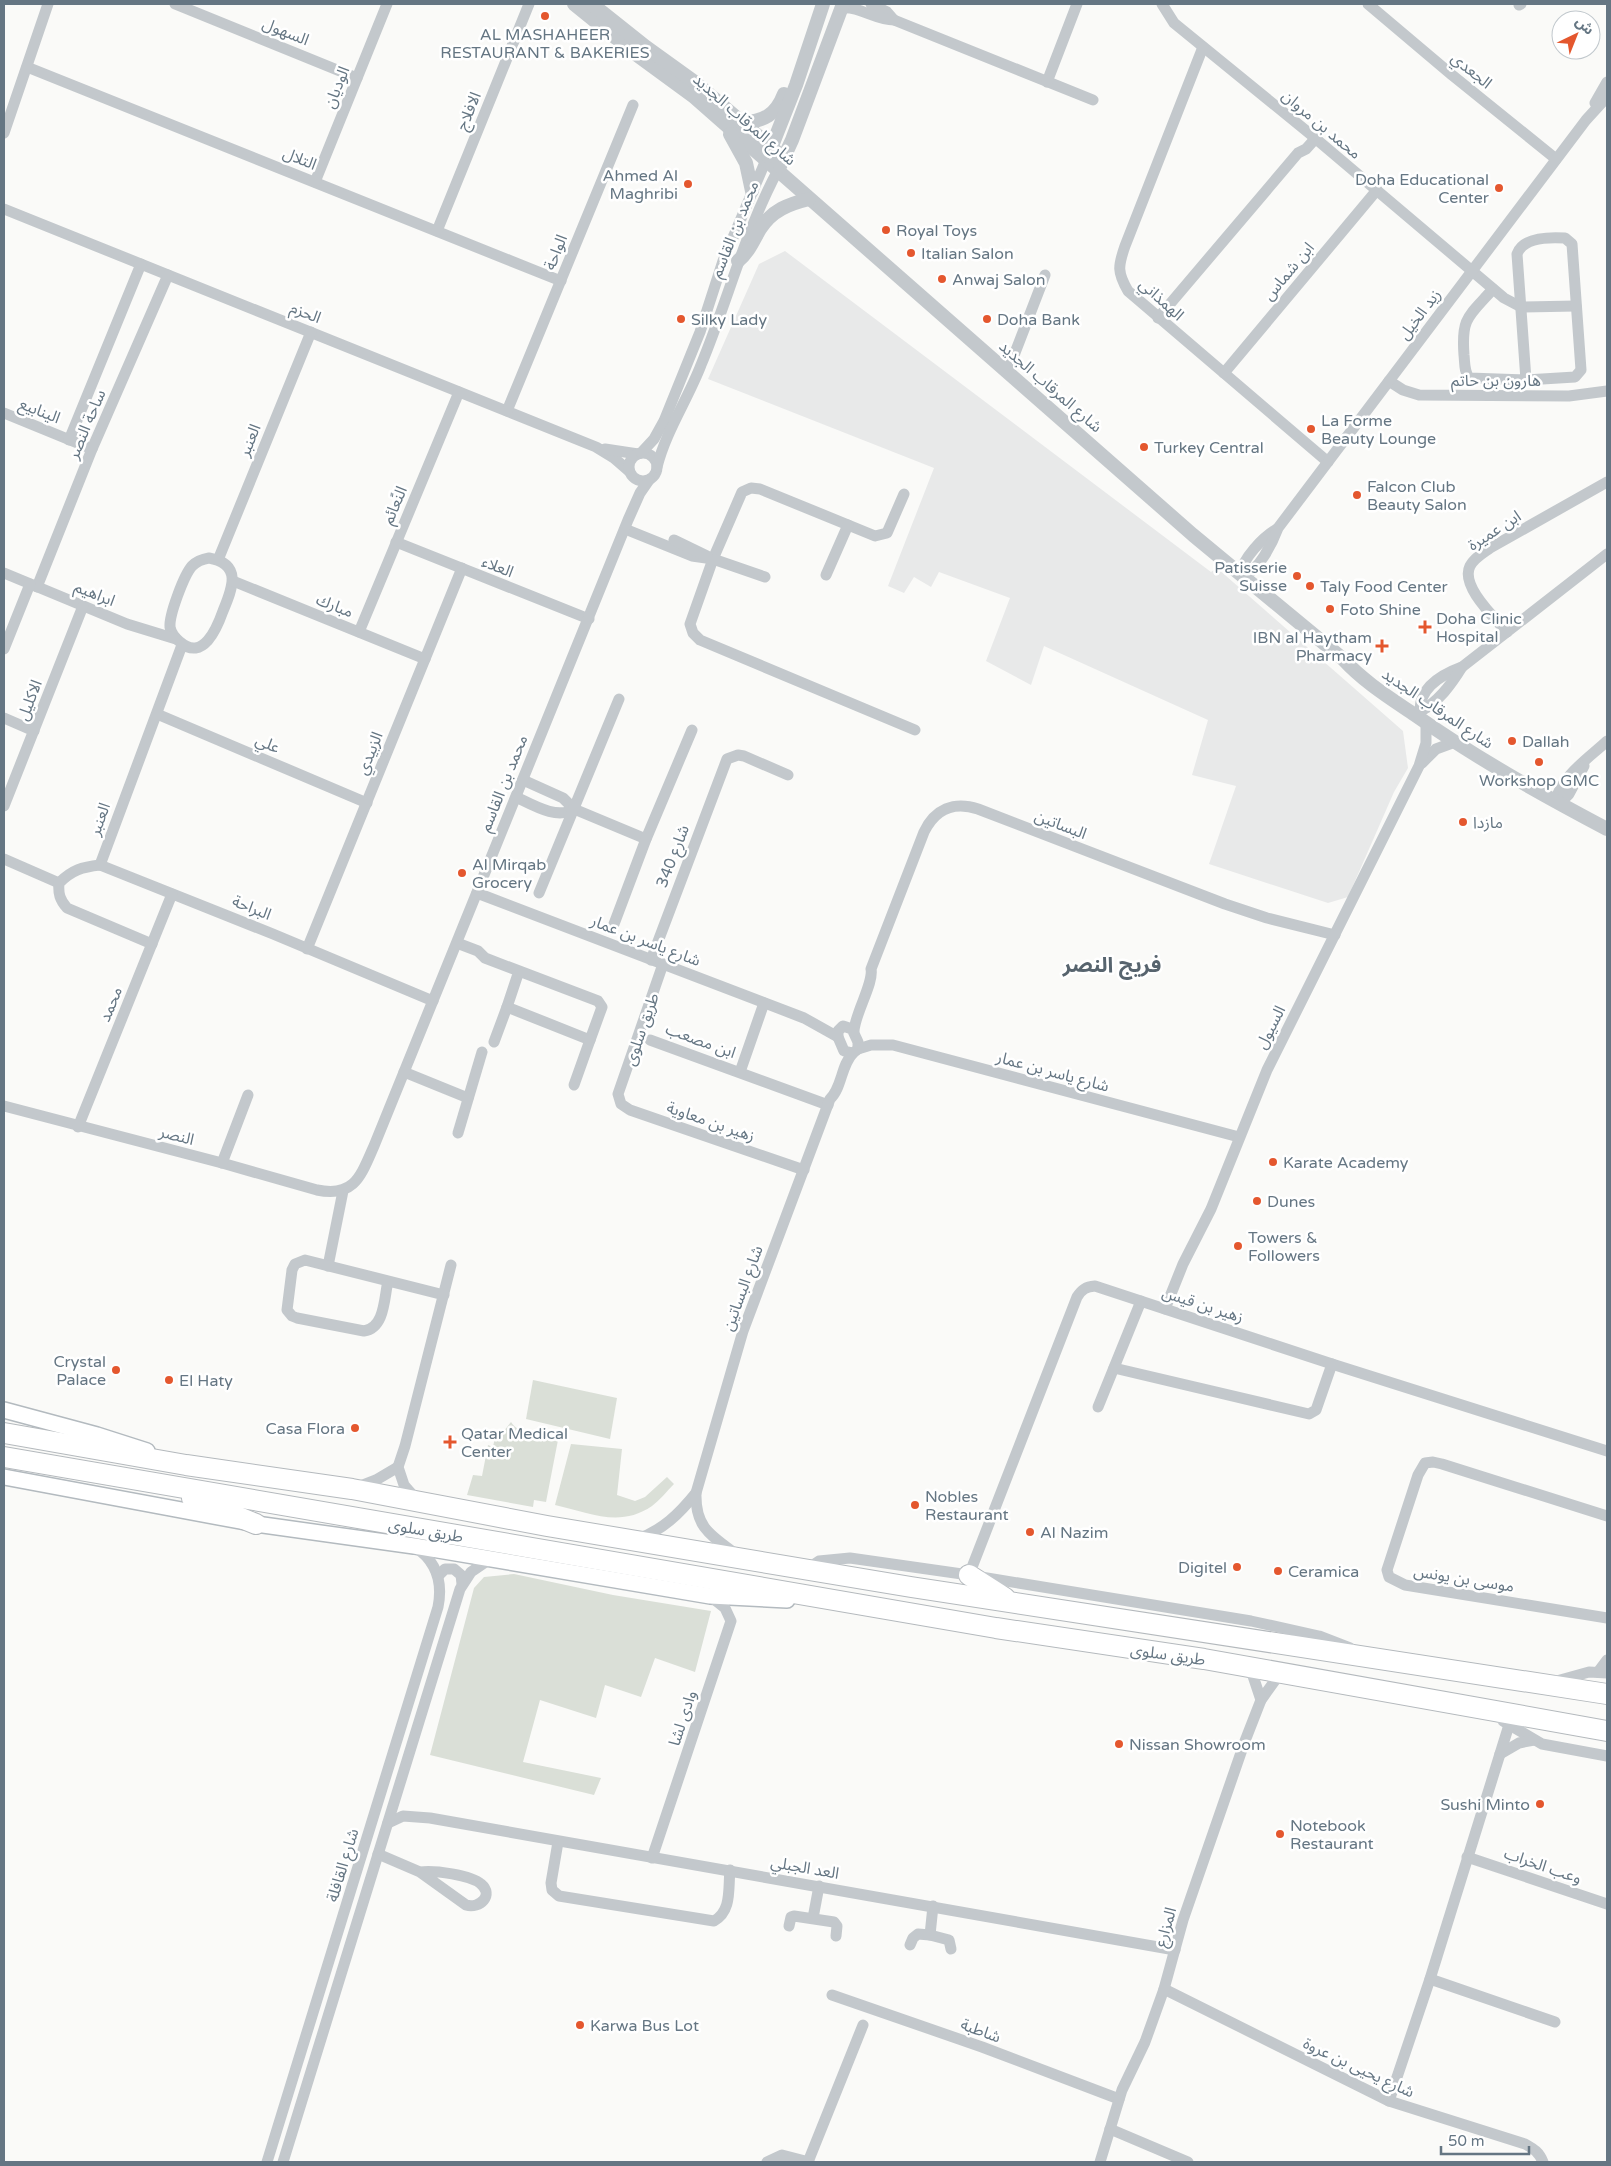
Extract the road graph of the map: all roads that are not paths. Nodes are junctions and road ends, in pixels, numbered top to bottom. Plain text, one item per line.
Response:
1 (48, 4) edge
2 (387, 4) edge
3 (529, 4) edge
4 (574, 4) edge
5 (592, 4) edge
6 (823, 4) edge
7 (871, 4) edge
8 (1077, 4) edge
9 (1162, 4) edge
10 (1368, 4) edge
11 (180, 5) edge
12 (842, 6) edge
13 (894, 20) junction
14 (1203, 47) junction
15 (807, 53) junction
16 (27, 67) junction
17 (357, 78) junction
18 (1046, 82) junction
19 (1607, 82) edge
20 (1607, 97) edge
21 (1093, 100) dead end
22 (633, 105) dead end
23 (1586, 120) junction
24 (721, 121) junction
25 (742, 123) junction
26 (4, 133) edge
27 (1312, 136) junction
28 (769, 154) junction
29 (1556, 159) junction
30 (781, 164) junction
31 (315, 182) junction
32 (1376, 190) junction
33 (752, 191) junction
34 (809, 199) junction
35 (4, 209) edge
36 (437, 231) junction
37 (738, 261) junction
38 (141, 264) junction
39 (1472, 270) junction
40 (168, 275) junction
41 (1045, 275) dead end
42 (561, 281) junction
43 (1493, 289) junction
44 (1576, 306) junction
45 (1520, 307) junction
46 (1158, 318) junction
47 (311, 332) junction
48 (1008, 371) junction
49 (1224, 373) junction
50 (1526, 380) junction
51 (1389, 381) junction
52 (1607, 391) edge
53 (459, 392) junction
54 (507, 411) junction
55 (4, 413) edge
56 (70, 440) junction
57 (596, 447) junction
58 (92, 449) junction
59 (640, 454) junction
60 (1328, 462) junction
61 (657, 467) junction
62 (630, 473) junction
63 (649, 480) junction
64 (1607, 482) edge
65 (904, 494) dead end
66 (627, 524) junction
67 (848, 525) junction
68 (396, 542) junction
69 (1607, 554) edge
70 (218, 560) junction
71 (713, 560) junction
72 (462, 568) junction
73 (4, 573) edge
74 (826, 575) dead end
75 (1241, 576) junction
76 (765, 577) dead end
77 (233, 581) junction
78 (33, 585) junction
79 (83, 606) junction
80 (589, 619) junction
81 (359, 632) junction
82 (1507, 632) junction
83 (179, 642) junction
84 (4, 649) edge
85 (425, 658) junction
86 (619, 698) dead end
87 (157, 714) junction
88 (1422, 715) junction
89 (4, 718) edge
90 (692, 730) dead end
91 (914, 730) dead end
92 (34, 731) junction
93 (1455, 742) junction
94 (1607, 742) edge
95 (1419, 766) junction
96 (788, 775) dead end
97 (1518, 779) junction
98 (523, 780) junction
99 (516, 797) junction
100 (366, 803) junction
101 (1557, 803) junction
102 (4, 806) edge
103 (574, 809) junction
104 (1607, 830) edge
105 (646, 839) junction
106 (4, 860) edge
107 (100, 865) junction
108 (59, 883) junction
109 (477, 893) junction
110 (539, 893) dead end
111 (172, 894) junction
112 (614, 924) dead end
113 (1335, 935) junction
114 (152, 944) junction
115 (455, 946) junction
116 (307, 949) junction
117 (651, 960) junction
118 (663, 964) junction
119 (519, 971) junction
120 (433, 1001) junction
121 (764, 1003) junction
122 (506, 1007) junction
123 (843, 1032) junction
124 (590, 1040) junction
125 (650, 1040) dead end
126 (494, 1042) dead end
127 (855, 1051) junction
128 (482, 1052) dead end
129 (404, 1072) junction
130 (740, 1072) junction
131 (574, 1085) dead end
132 (618, 1094) joint
133 (248, 1095) dead end
134 (468, 1098) junction
135 (829, 1102) junction
136 (4, 1106) edge
137 (78, 1127) junction
138 (458, 1133) dead end
139 (1239, 1137) junction
140 (222, 1163) junction
141 (804, 1170) junction
142 (343, 1192) junction
143 (451, 1265) dead end
144 (328, 1266) junction
145 (388, 1281) junction
146 (444, 1295) junction
147 (1140, 1301) junction
148 (1165, 1309) junction
149 (1332, 1364) junction
150 (1114, 1368) junction
151 (1098, 1407) dead end
152 (4, 1410) edge
153 (4, 1433) edge
154 (1607, 1451) edge
155 (4, 1457) edge
156 (186, 1465) junction
157 (398, 1467) junction
158 (4, 1477) edge
159 (157, 1484) junction
160 (352, 1489) junction
161 (696, 1493) junction
162 (420, 1504) junction
163 (1607, 1516) edge
164 (256, 1524) junction
165 (632, 1540) junction
166 (414, 1546) junction
167 (739, 1557) junction
168 (490, 1559) junction
169 (807, 1568) junction
170 (969, 1575) junction
171 (438, 1576) junction
172 (462, 1584) junction
173 (710, 1596) junction
174 (847, 1602) junction
175 (1013, 1603) junction
176 (1607, 1618) edge
177 (1364, 1657) junction
178 (1607, 1660) edge
179 (1250, 1667) junction
180 (1281, 1672) junction
181 (1603, 1672) edge
182 (1547, 1683) junction
183 (1607, 1694) edge
184 (1261, 1700) junction
185 (1488, 1709) junction
186 (1509, 1725) junction
187 (1607, 1731) edge
188 (1534, 1740) junction
189 (1500, 1754) junction
190 (1607, 1756) edge
191 (396, 1797) junction
192 (430, 1818) junction
193 (388, 1823) junction
194 (558, 1842) junction
195 (378, 1854) junction
196 (1468, 1857) junction
197 (652, 1858) junction
198 (730, 1870) junction
199 (420, 1872) junction
200 (819, 1886) junction
201 (1607, 1904) edge
202 (933, 1906) junction
203 (813, 1918) junction
204 (789, 1926) dead end
205 (930, 1935) junction
206 (836, 1936) dead end
207 (910, 1945) dead end
208 (951, 1948) dead end
209 (1175, 1950) junction
210 (1430, 1979) junction
211 (1164, 1988) junction
212 (832, 1995) dead end
213 (1556, 2022) dead end
214 (864, 2025) dead end
215 (1119, 2099) junction
216 (1389, 2101) junction
217 (1110, 2129) junction
218 (267, 2162) edge
219 (283, 2162) edge
220 (768, 2162) edge
221 (808, 2162) edge
222 (1100, 2162) edge
223 (1188, 2162) edge
224 (1543, 2162) edge

1 - 16 street
2 - 17 street, الوديان
3 - 36 street, الافلاج
4 - 24 street, شارع المرقاب الجديد
5 - 25 street, شارع المرقاب الجديد
6 - 15 street, محمد بن القاسم
7 - 13 street
8 - 18 street
9 - 14 street, محمد بن مروان
10 - 29 street, الجعدي
11 - 17 street, السهول
12 - 13 street
12 - 30 street, محمد بن القاسم
13 - 18 street
14 - 27 street, محمد بن مروان
14 - 46 street, الهمذاني
15 - 25 street
15 - 28 street, محمد بن القاسم
16 - 26 street
16 - 31 street, التلال
17 - 31 street, الوديان
18 - 21 street
19 - 23 street, زيد الخيل
20 - 23 street, زيد الخيل
22 - 42 street, الواحة
23 - 29 street, زيد الخيل
24 - 28 street, شارع المرقاب الجديد
24 - 33 street
25 - 28 street, شارع المرقاب الجديد
27 - 32 street, محمد بن مروان
27 - 46 street
28 - 30 street, شارع المرقاب الجديد
28 - 33 street, محمد بن القاسم
29 - 39 street, زيد الخيل
30 - 34 street, شارع المرقاب الجديد
30 - 37 street, محمد بن القاسم
31 - 36 street, التلال
32 - 39 street, محمد بن مروان
32 - 49 street, ابن شماس
33 - 59 street, محمد بن القاسم
34 - 37 street
34 - 48 street, شارع المرقاب الجديد
35 - 38 street, الحزم
36 - 42 street, التلال
37 - 61 street, محمد بن القاسم
38 - 40 street, الحزم
38 - 56 street, ساحة النصر
39 - 43 street, محمد بن مروان
39 - 51 street, زيد الخيل
40 - 47 street, الحزم
40 - 58 street, ساحة النصر
41 - 48 street
42 - 54 street, الواحة
43 - 45 street, محمد بن مروان
43 - 50 street
44 - 45 street
44 - 45 street
44 - 50 street
45 - 50 street
46 - 49 street, الهمذاني
47 - 53 street, الحزم
47 - 70 street, العنبر
48 - 75 street, شارع المرقاب الجديد
49 - 60 street, الهمذاني
51 - 52 street, هارون بن حاتم
51 - 60 street, زيد الخيل
53 - 54 street, الحزم
53 - 68 street, النًعائم
54 - 57 street, الحزم
55 - 56 street, الينابيع
56 - 58 street, الينابيع
57 - 59 street, الحزم
57 - 62 street, الحزم
58 - 78 street, ساحة النصر
59 - 61 street
59 - 62 street
60 - 75 street, زيد الخيل
61 - 63 street
62 - 63 street
62 - 66 street, محمد بن القاسم
63 - 66 street, محمد بن القاسم
64 - 82 street, ابن عميرة
65 - 67 street
66 - 71 street
66 - 80 street, محمد بن القاسم
67 - 71 street
67 - 74 street
68 - 72 street, العلاء
68 - 81 street, النًعائم
69 - 82 street, السيول
70 - 77 street
70 - 83 street
71 - 76 street
71 - 91 street
72 - 80 street, العلاء
72 - 85 street, الزبيدي
73 - 78 street, ابراهيم
75 - 88 street, شارع المرقاب الجديد
77 - 81 street, مبارك
77 - 83 street
78 - 79 street, ابراهيم
78 - 84 street, ساحة النصر
79 - 83 street, ابراهيم
79 - 92 street, الاكليل
80 - 98 street, محمد بن القاسم
81 - 85 street, مبارك
82 - 88 street, السيول
83 - 87 street, العنبر
85 - 100 street, الزبيدي
86 - 103 street
87 - 100 street, علي
87 - 107 street, العنبر
88 - 93 street, شارع المرقاب الجديد
88 - 95 street, السيول
88 - 97 street, شارع المرقاب الجديد
89 - 92 street
90 - 105 street
92 - 102 street, الاكليل
93 - 95 street, السيول
93 - 97 street, شارع المرقاب الجديد
94 - 101 street
95 - 113 street, السيول
96 - 117 street, شارع 340
97 - 101 street, شارع المرقاب الجديد
98 - 99 street, محمد بن القاسم
98 - 103 street
99 - 103 street
99 - 109 street, محمد بن القاسم
100 - 116 street, الزبيدي
101 - 104 street, شارع المرقاب الجديد
103 - 105 street
103 - 110 street
105 - 112 street
106 - 108 street
107 - 108 street
107 - 111 street, البراحة
108 - 114 street
109 - 115 street, محمد بن القاسم
109 - 117 street, شارع ياسر بن عمار
111 - 114 street, محمد
111 - 116 street, البراحة
113 - 123 street, البساتين
113 - 139 street, السيول
114 - 137 street, محمد
115 - 119 street
115 - 120 street, محمد بن القاسم
116 - 120 street, البراحة
117 - 118 street, شارع ياسر بن عمار
118 - 121 street, شارع ياسر بن عمار
118 - 132 street, طريق سلوى
119 - 122 street
119 - 124 street
120 - 129 street, محمد بن القاسم
121 - 123 street, شارع ياسر بن عمار
121 - 130 street, ابن مصعب
122 - 124 street
122 - 126 street
123 - 127 street
123 - 127 street, شارع ياسر بن عمار
123 - 135 street, شارع البساتين
124 - 131 street
125 - 130 street, ابن مصعب
127 - 135 street, شارع البساتين
127 - 139 street, شارع ياسر بن عمار
128 - 134 street
129 - 134 street
129 - 142 street, محمد بن القاسم
130 - 135 street, ابن مصعب
132 - 141 street, زهير بن معاوية
133 - 140 street
134 - 138 street
135 - 141 street, شارع البساتين
136 - 137 street, النصر
137 - 140 street, النصر
139 - 148 street, السيول
140 - 142 street, النصر
141 - 161 street, شارع البساتين
142 - 144 street
143 - 146 street
144 - 145 street
144 - 145 street
145 - 146 street
146 - 157 street
147 - 148 street, زهير بن قيس
147 - 150 street
147 - 170 street, زهير بن قيس
148 - 149 street, زهير بن قيس
149 - 150 street
149 - 154 street, زهير بن قيس
150 - 151 street
152 - 156 main road, طريق سلوى
153 - 156 highway, طريق سلوى
155 - 159 highway, طريق سلوى
156 - 160 highway, طريق سلوى
157 - 160 street, طريق سلوى
157 - 162 street, طريق سلوى
158 - 164 main road, طريق سلوى
159 - 164 highway
159 - 174 highway, طريق سلوى
160 - 162 highway, طريق سلوى
161 - 165 street, شارع البساتين
161 - 167 street, شارع البساتين
162 - 165 highway, طريق سلوى
163 - 176 street, موسى بن يونس
164 - 166 main road, طريق سلوى
165 - 167 highway, طريق سلوى
166 - 168 main road, طريق سلوى
166 - 171 street, شارع القافلة
167 - 169 highway, طريق سلوى
168 - 172 street, شارع القافلة
168 - 173 main road, طريق سلوى
169 - 170 street, طريق سلوى
169 - 175 highway, طريق سلوى
170 - 175 highway
170 - 177 street, طريق سلوى
171 - 172 street
171 - 218 street, شارع القافلة
172 - 191 street, شارع القافلة
173 - 174 main road, طريق سلوى
173 - 197 street, وادى لشا
174 - 179 highway, طريق سلوى
175 - 177 highway, طريق سلوى
177 - 182 highway, طريق سلوى
178 - 181 street
179 - 180 highway, طريق سلوى
179 - 184 street
180 - 184 street, المزارع
180 - 185 highway, طريق سلوى
181 - 182 street, طريق سلوى
182 - 183 highway, طريق سلوى
184 - 209 street, المزارع
185 - 186 street, طريق سلوى
185 - 187 highway, طريق سلوى
186 - 188 street, طريق سلوى
186 - 189 street
188 - 189 street
188 - 190 street, طريق سلوى
189 - 196 street
191 - 192 street, العد الجبلي
191 - 193 street, شارع القافلة
192 - 193 street, العد الجبلي
192 - 194 street, العد الجبلي
193 - 195 street, شارع القافلة
194 - 197 street, العد الجبلي
194 - 198 street
195 - 199 street
195 - 219 street, شارع القافلة
196 - 201 street, وعب الخراب
196 - 210 street
197 - 198 street, العد الجبلي
198 - 200 street, العد الجبلي
199 - 199 street
200 - 202 street, العد الجبلي
200 - 203 street
202 - 205 street
202 - 209 street, العد الجبلي
203 - 204 street
203 - 206 street
205 - 207 street
205 - 208 street
209 - 211 street, المزارع
210 - 213 street
210 - 216 street
211 - 215 street, المزارع
211 - 216 street, شارع يحيى بن عروة
212 - 215 street, شاطبة
214 - 221 street
215 - 217 street, المزارع
216 - 224 street, شارع يحيى بن عروة
217 - 222 street, المزارع
217 - 223 street
220 - 221 street

